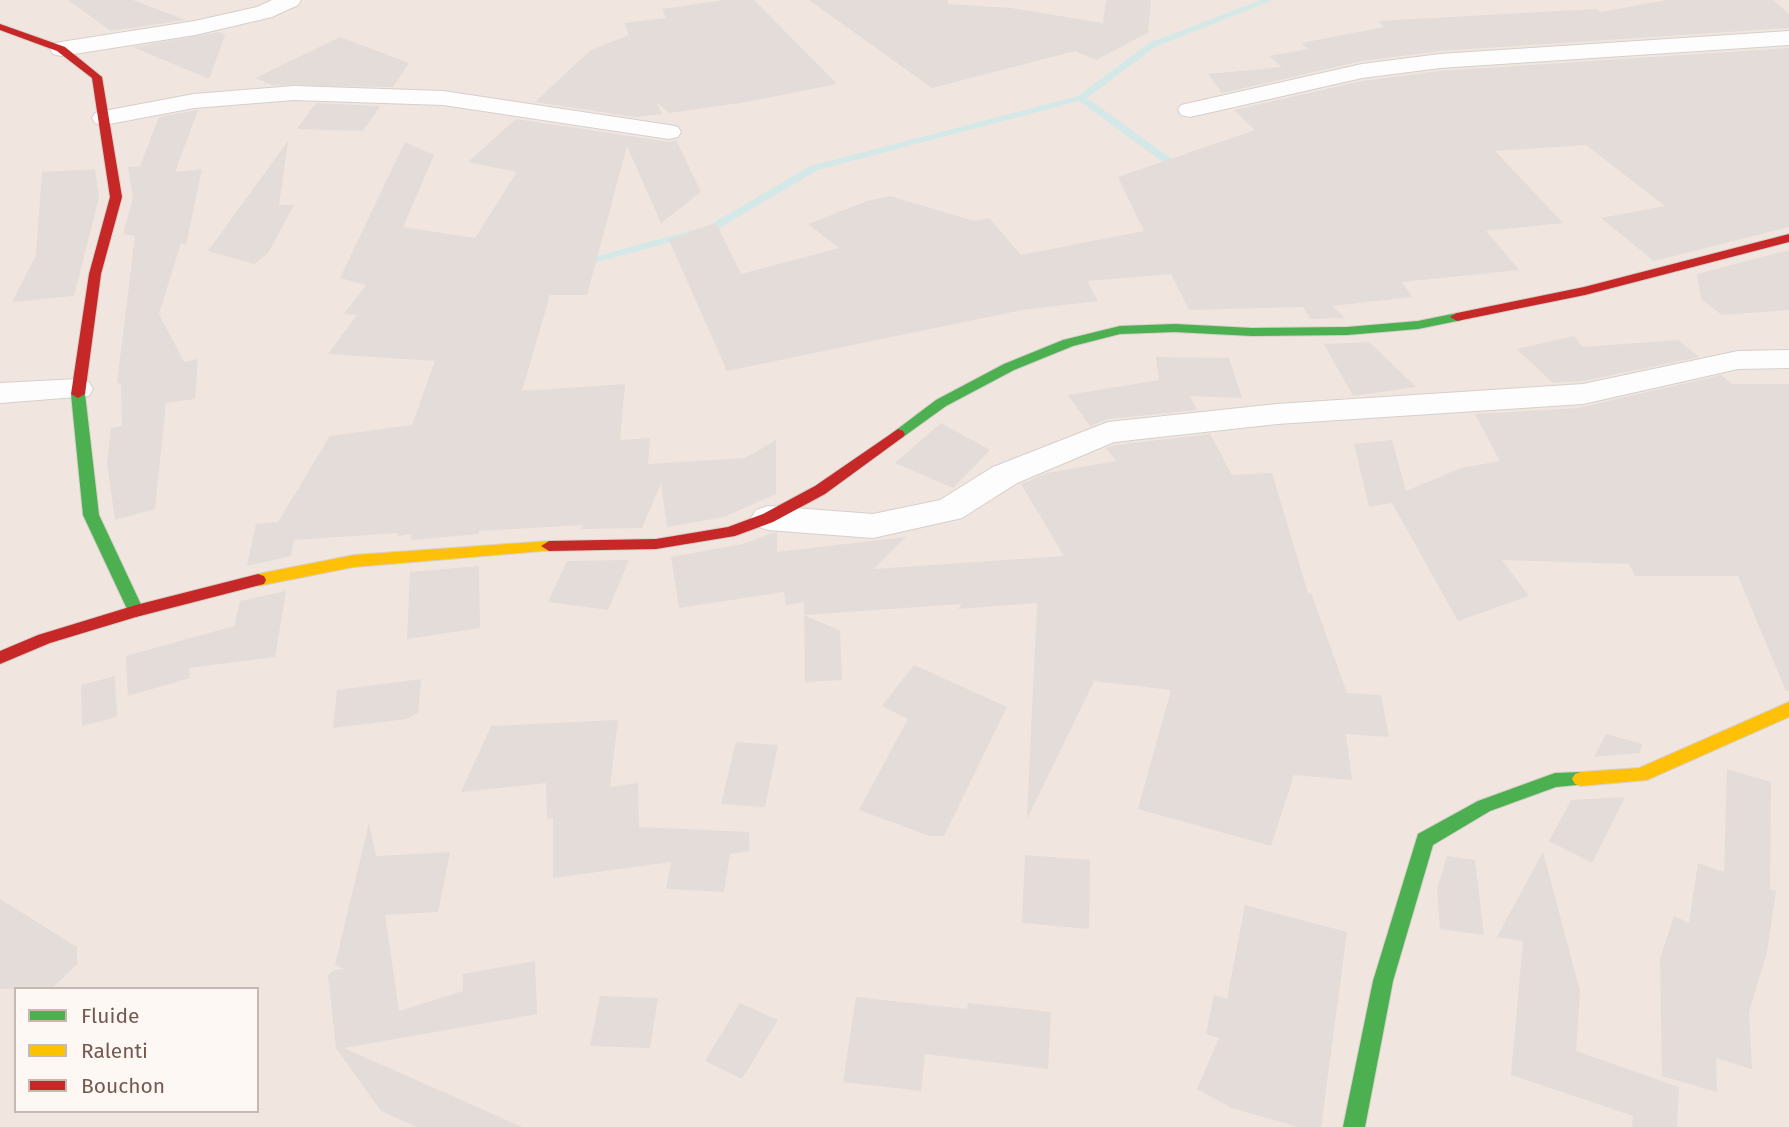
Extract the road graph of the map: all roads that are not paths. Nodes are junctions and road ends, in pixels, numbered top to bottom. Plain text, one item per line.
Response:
1 (290, 0) edge
2 (0, 27) edge
3 (1789, 38) edge
4 (61, 49) junction
5 (1190, 110) dead end
6 (104, 118) junction
7 (669, 132) dead end
8 (1789, 238) edge
9 (1789, 359) edge
10 (78, 389) junction
11 (0, 393) edge
12 (768, 518) junction
13 (136, 611) junction
14 (0, 658) edge
15 (1789, 709) edge
16 (1354, 1127) edge

1 - 4 street
2 - 4 street
3 - 5 street
4 - 6 street
6 - 7 street
6 - 10 street
8 - 12 street
9 - 12 street
10 - 11 street
10 - 13 street
12 - 13 street
13 - 14 street
15 - 16 street

